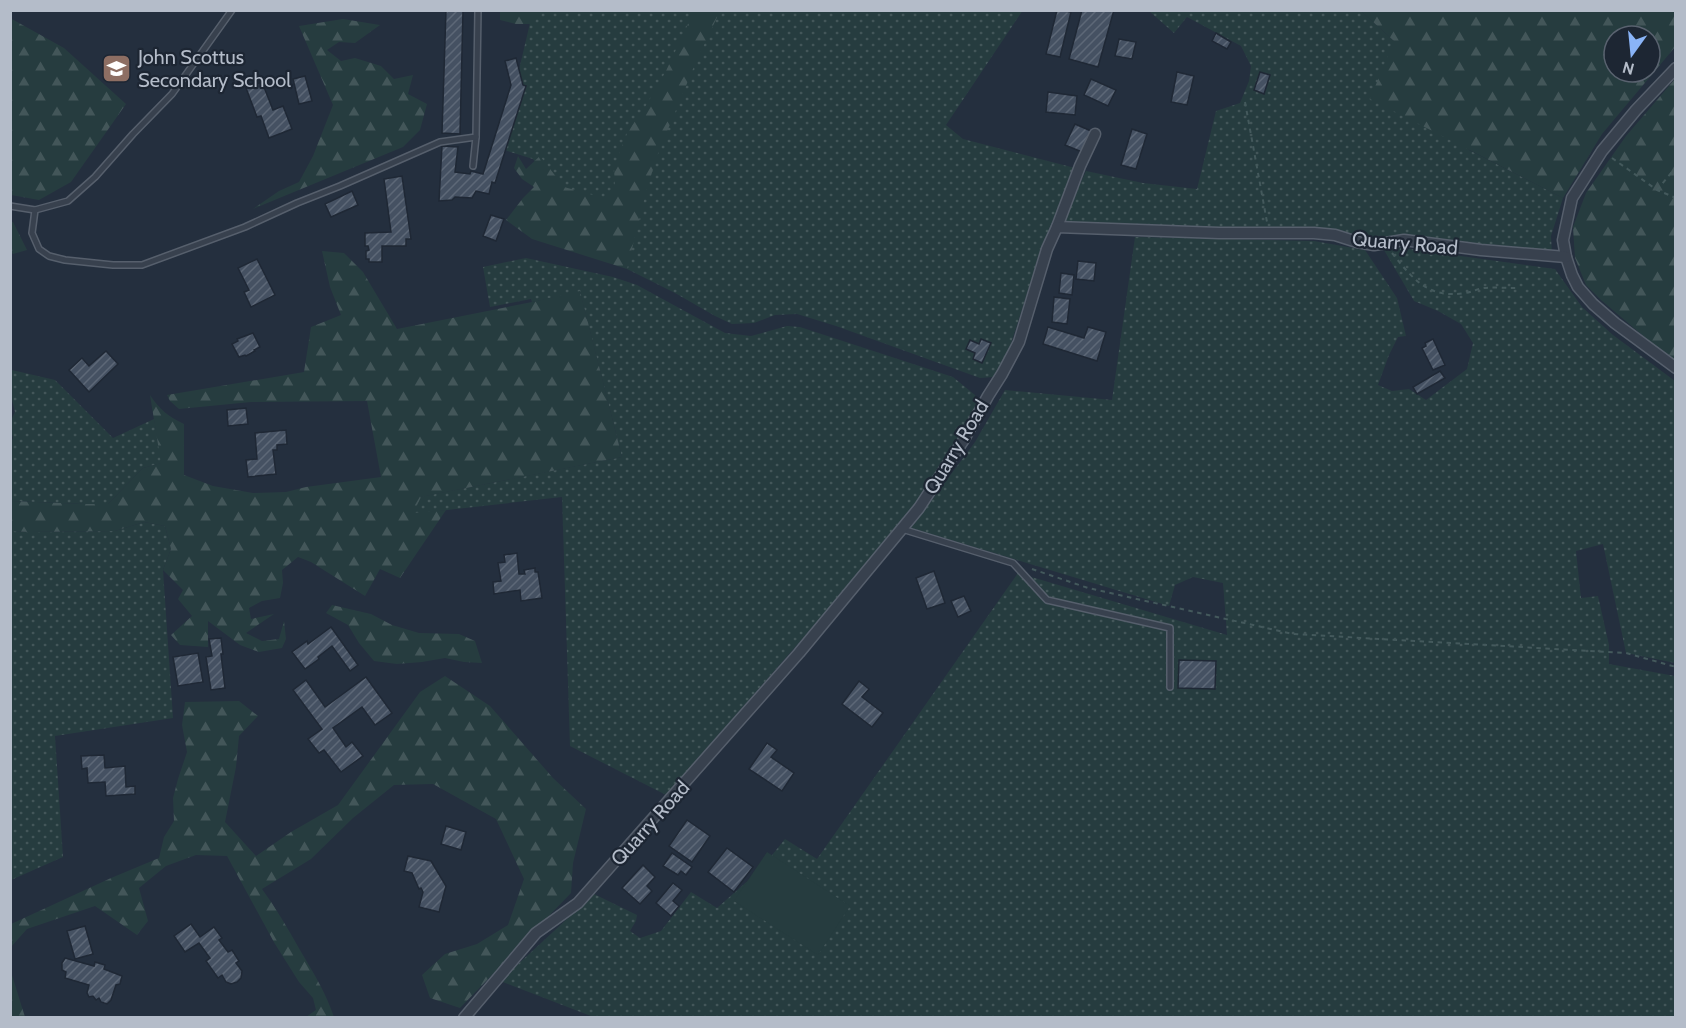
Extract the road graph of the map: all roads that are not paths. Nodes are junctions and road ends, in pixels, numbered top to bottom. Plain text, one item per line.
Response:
1 (232, 10) edge
2 (478, 10) edge
3 (1676, 68) edge
4 (1095, 134) dead end
5 (476, 137) junction
6 (472, 166) dead end
7 (10, 206) edge
8 (35, 210) junction
9 (1057, 227) junction
10 (1566, 257) junction
11 (1676, 368) edge
12 (902, 530) junction
13 (1170, 687) dead end
14 (464, 1017) edge

1 - 8 lane
2 - 5 lane
3 - 10 street
4 - 9 street
5 - 6 lane
5 - 8 lane
7 - 8 lane
9 - 10 street, Quarry Road
9 - 12 street, Quarry Road
10 - 11 street
12 - 13 lane
12 - 14 street, Quarry Road

